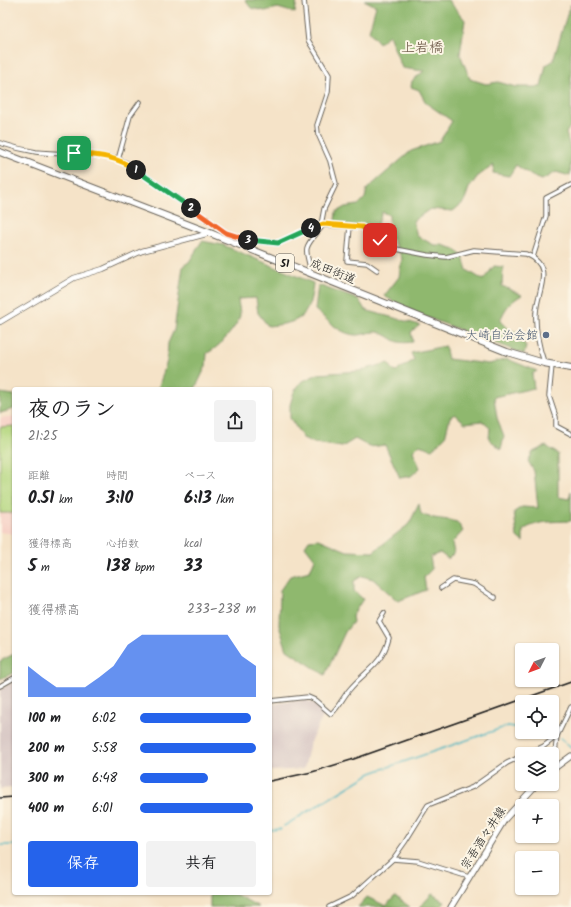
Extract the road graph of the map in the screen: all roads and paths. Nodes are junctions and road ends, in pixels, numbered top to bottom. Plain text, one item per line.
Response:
1 (304, 0) edge
2 (140, 102) dead end
3 (0, 143) edge
4 (0, 152) edge
5 (118, 160) junction
6 (571, 186) edge
7 (322, 225) junction
8 (350, 226) junction
9 (210, 233) junction
10 (223, 235) junction
11 (533, 257) junction
12 (377, 270) dead end
13 (309, 273) junction
14 (0, 322) edge
15 (544, 363) junction
16 (552, 365) junction
17 (571, 368) edge
18 (571, 434) edge
19 (441, 588) dead end
20 (495, 597) dead end
21 (384, 613) dead end
22 (12, 679) edge
23 (0, 686) edge
24 (272, 701) edge
25 (571, 707) edge
26 (559, 732) edge
27 (553, 739) edge
28 (542, 747) edge
29 (571, 756) edge
30 (515, 759) edge
31 (559, 765) edge
32 (531, 791) edge
33 (393, 859) junction
34 (469, 877) junction
35 (329, 907) edge
36 (451, 907) edge

1 - 7 street
2 - 5 street
3 - 5 street
4 - 9 highway, 成田街道 / 51
5 - 10 street
6 - 11 street
7 - 8 street
7 - 10 street
7 - 13 street
8 - 11 street
8 - 12 street
9 - 10 highway, 成田街道 / 51
9 - 14 street
10 - 13 highway, 成田街道 / 51
11 - 15 street
13 - 15 highway, 成田街道 / 51
15 - 16 highway, 成田街道 / 51
16 - 17 highway, 成田街道 / 51
16 - 18 street
19 - 20 street
21 - 24 street
22 - 23 street
25 - 26 street
27 - 28 street
29 - 31 main road
30 - 33 street
32 - 34 main road, 宗吾酒々井線
33 - 34 street
33 - 35 street
34 - 36 main road, 宗吾酒々井線

